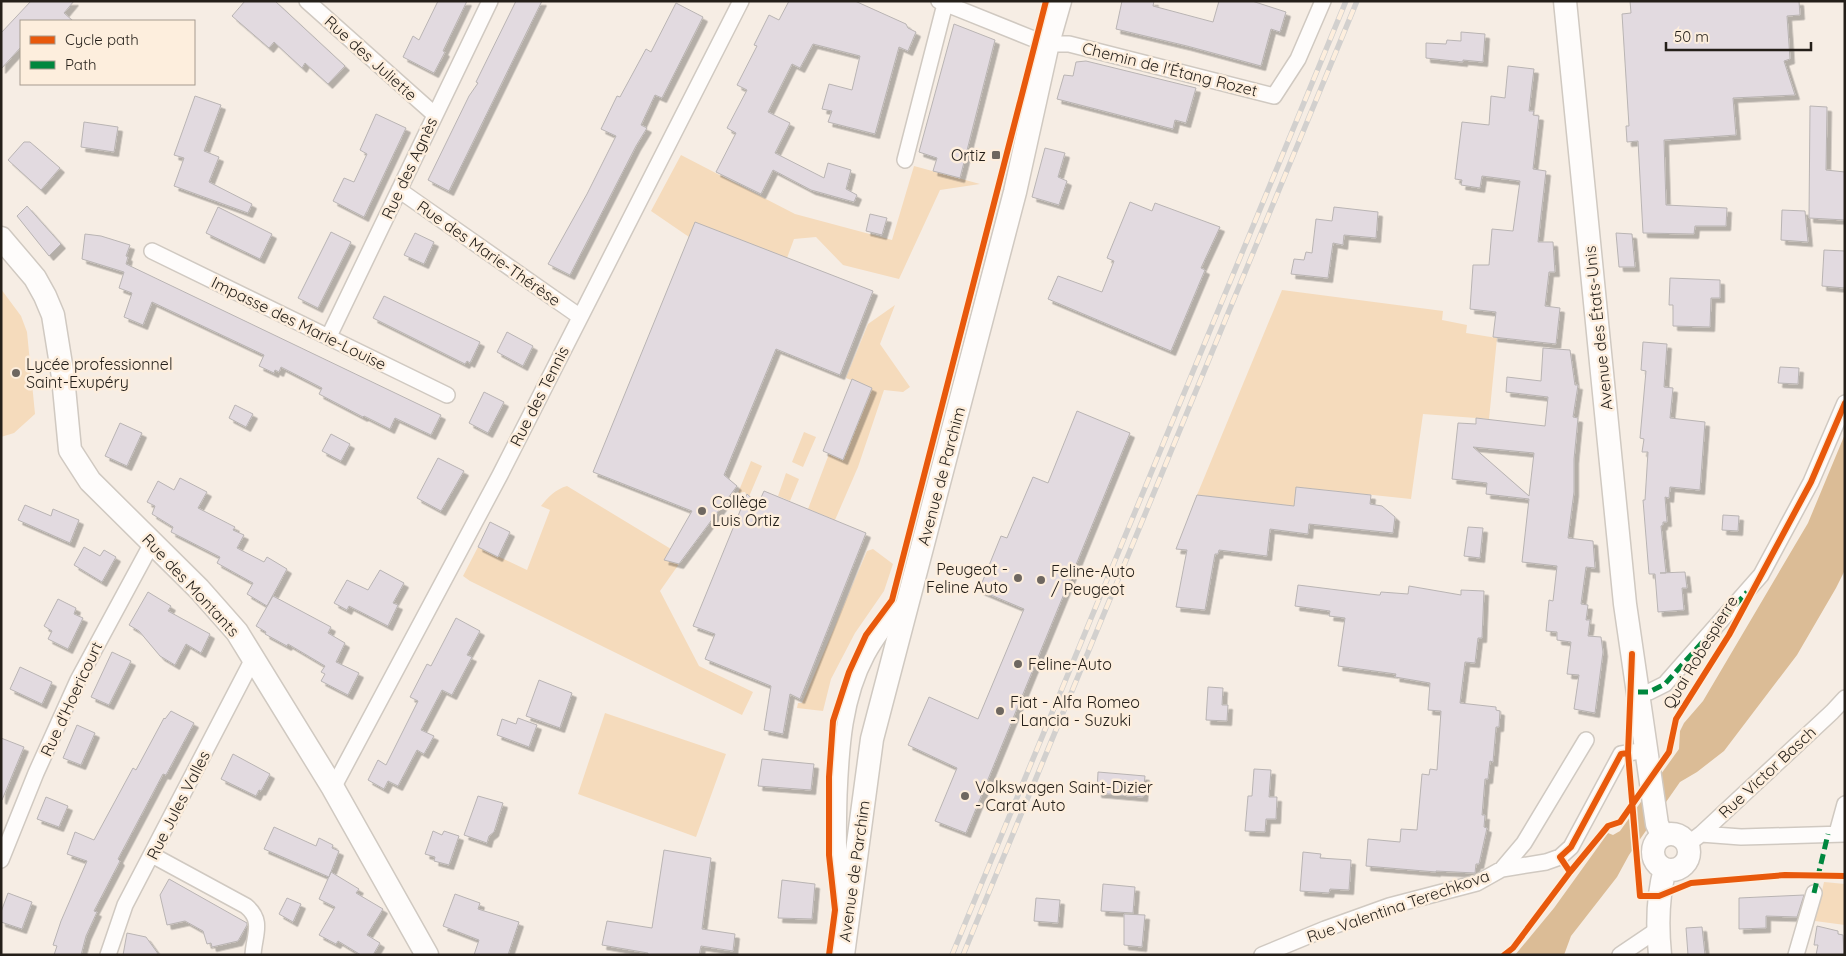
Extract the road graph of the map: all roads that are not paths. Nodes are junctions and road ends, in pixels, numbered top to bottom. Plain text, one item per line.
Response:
1 (307, 1) edge
2 (490, 1) edge
3 (742, 1) edge
4 (1060, 1) edge
5 (1324, 1) edge
6 (1565, 1) edge
7 (942, 2) edge
8 (1048, 43) junction
9 (434, 114) junction
10 (905, 160) dead end
11 (399, 190) junction
12 (1, 238) edge
13 (152, 251) dead end
14 (579, 316) junction
15 (329, 336) junction
16 (446, 395) dead end
17 (1845, 403) edge
18 (152, 543) junction
19 (910, 598) junction
20 (254, 657) junction
21 (1638, 692) junction
22 (1845, 698) edge
23 (1586, 740) dead end
24 (1647, 750) junction
25 (334, 788) junction
26 (1845, 804) edge
27 (1660, 830) junction
28 (1841, 834) edge
29 (1695, 839) junction
30 (152, 855) junction
31 (1, 860) edge
32 (1502, 869) junction
33 (1665, 869) junction
34 (1814, 893) dead end
35 (848, 917) junction
36 (1658, 930) junction
37 (108, 955) edge
38 (253, 955) edge
39 (428, 955) edge
40 (843, 955) edge
41 (1262, 955) edge
42 (1620, 955) edge
43 (1660, 955) edge
44 (1796, 955) edge

1 - 9 street, Rue des Juliette
2 - 9 street, Rue des Agnès
3 - 14 street, Rue des Tennis
4 - 8 street, Avenue de Parchim
5 - 8 street, Chemin de l'Étang Rozet
6 - 21 street, Avenue des États-Unis
7 - 8 street
7 - 10 street
8 - 19 street, Avenue de Parchim
9 - 11 street, Rue des Agnès
11 - 14 street, Rue des Marie-Thérèse
11 - 15 street, Rue des Agnès
12 - 18 street, Rue des Montants
13 - 15 street, Impasse des Marie-Louise
14 - 25 street, Rue des Tennis
15 - 16 street, Impasse des Marie-Louise
17 - 21 street
18 - 20 street, Rue des Montants
18 - 31 street, Rue d'Hoericourt
19 - 35 street, Avenue de Parchim
19 - 35 street
20 - 25 street, Rue des Montants
20 - 30 street, Rue Jules Valles
21 - 24 street, Avenue des États-Unis
22 - 29 street, Rue Victor Basch
23 - 32 street, Rue Valentina Terechkova
24 - 27 street, Avenue des États-Unis
24 - 32 street
25 - 39 street, Rue des Montants
26 - 28 street
27 - 29 street
27 - 33 street
28 - 29 street
29 - 33 street
30 - 37 street, Rue Jules Valles
30 - 38 street
32 - 41 street, Rue Valentina Terechkova
33 - 36 street
34 - 44 street
35 - 40 street, Avenue de Parchim
36 - 42 street
36 - 43 street

